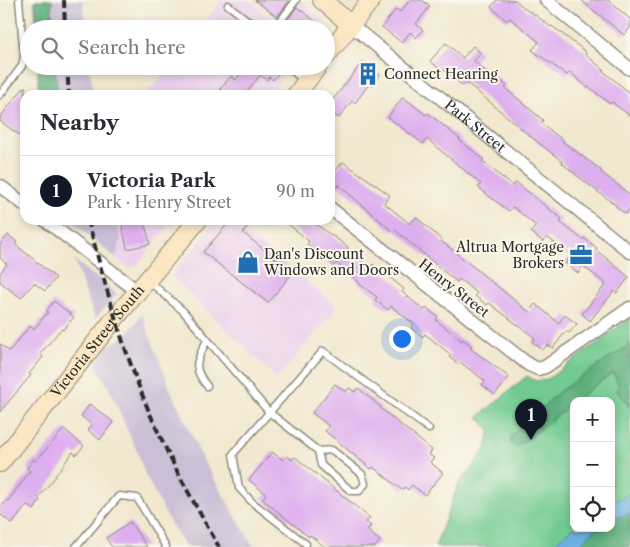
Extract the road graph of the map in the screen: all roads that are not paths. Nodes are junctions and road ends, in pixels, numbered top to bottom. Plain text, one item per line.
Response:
1 (19, 0) edge
2 (296, 0) edge
3 (322, 0) edge
4 (371, 0) edge
5 (546, 0) edge
6 (228, 5) dead end
7 (21, 20) edge
8 (247, 20) edge
9 (282, 20) edge
10 (351, 25) junction
11 (335, 45) edge
12 (20, 69) edge
13 (630, 69) edge
14 (292, 75) edge
15 (311, 75) edge
16 (301, 88) edge
17 (0, 94) edge
18 (0, 186) edge
19 (20, 201) edge
20 (335, 212) edge
21 (53, 225) edge
22 (194, 225) edge
23 (630, 252) edge
24 (143, 285) junction
25 (630, 308) edge
26 (207, 340) junction
27 (207, 386) dead end
28 (269, 412) junction
29 (429, 429) dead end
30 (318, 451) junction
31 (0, 463) edge
32 (306, 544) dead end
33 (76, 547) edge
34 (166, 547) edge

1 - 7 lane
2 - 9 lane
3 - 10 main road, Park Street
4 - 10 main road
5 - 13 street
6 - 8 lane
10 - 11 main road
10 - 23 street, Park Street
12 - 17 lane
14 - 16 lane
15 - 16 main road
18 - 19 street
20 - 25 street, Henry Street
21 - 24 street
22 - 24 main road, Victoria Street South
24 - 26 lane
24 - 31 main road, Victoria Street South
26 - 27 lane
26 - 28 lane
28 - 29 lane
28 - 30 lane
28 - 32 lane
30 - 30 lane
33 - 34 lane

